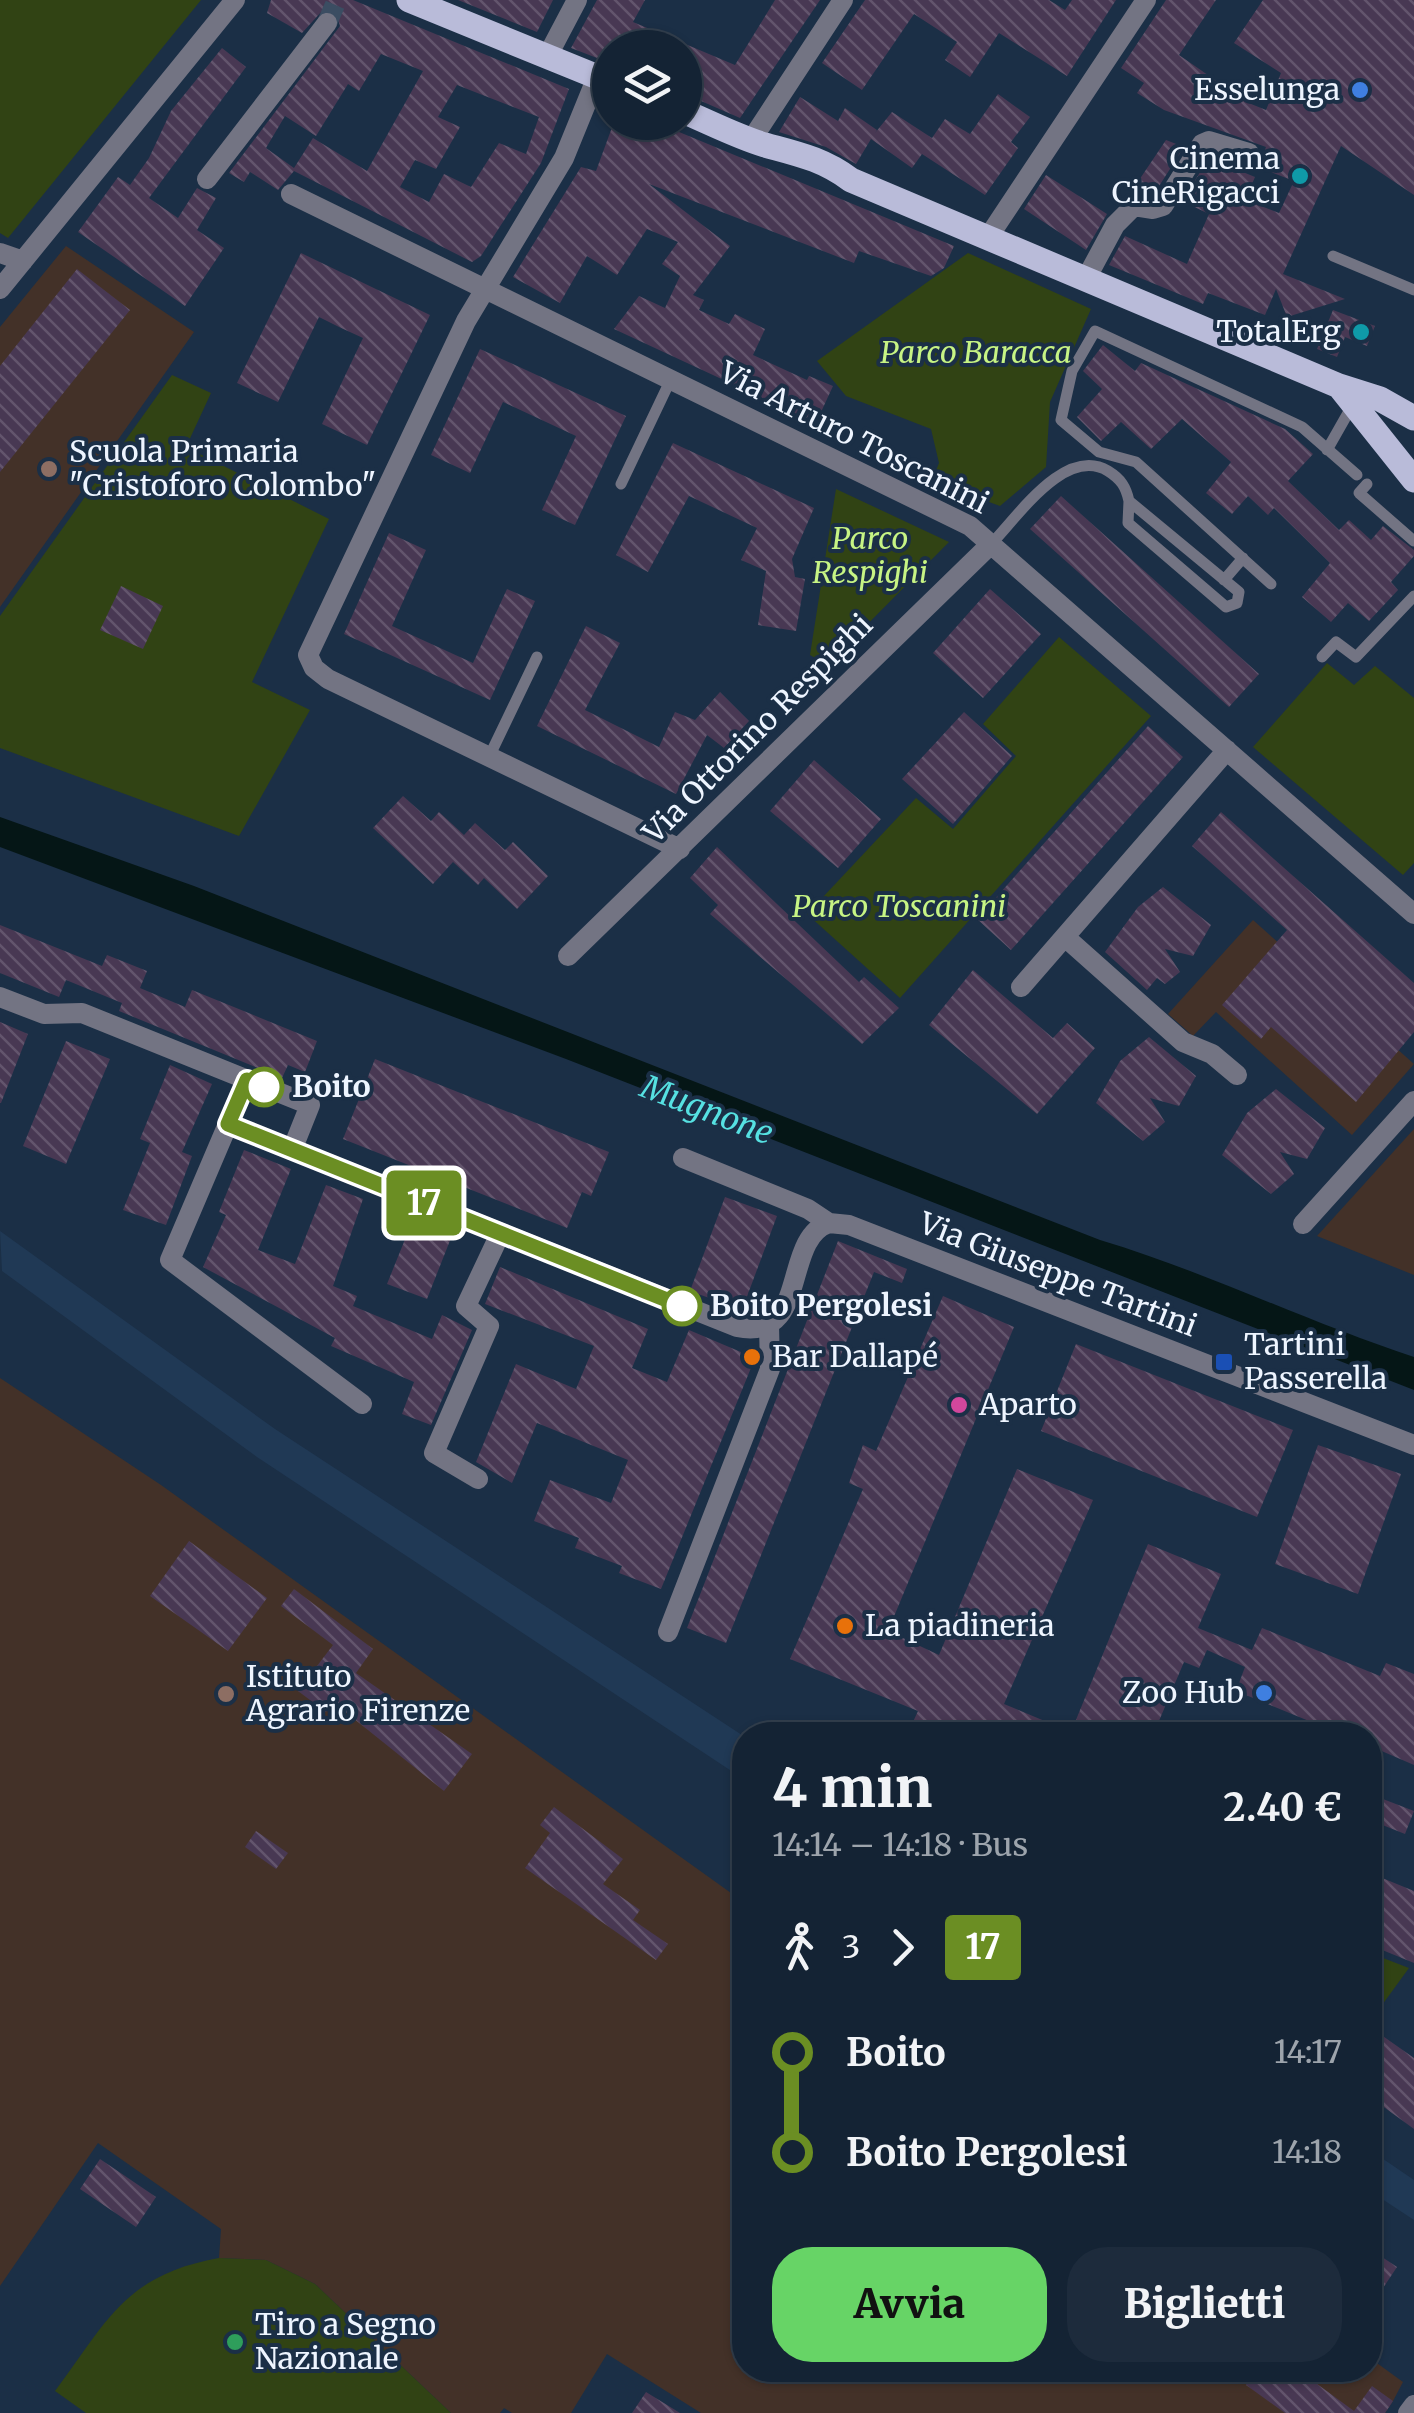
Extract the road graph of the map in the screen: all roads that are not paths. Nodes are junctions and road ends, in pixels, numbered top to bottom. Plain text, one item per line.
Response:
1 (235, 0) edge
2 (577, 0) edge
3 (843, 0) edge
4 (1146, 0) edge
5 (414, 1) edge
6 (327, 23) tunnel mouth
7 (547, 56) junction
8 (592, 75) edge
9 (592, 103) edge
10 (702, 119) edge
11 (759, 142) junction
12 (1249, 154) dead end
13 (207, 179) dead end
14 (290, 194) dead end
15 (988, 236) junction
16 (0, 253) edge
17 (1334, 256) dead end
18 (23, 262) junction
19 (1087, 277) junction
20 (484, 288) junction
21 (0, 289) edge
22 (1414, 290) edge
23 (672, 379) junction
24 (1347, 394) junction
25 (1413, 415) edge
26 (1327, 450) junction
27 (1108, 453) junction
28 (1104, 468) junction
29 (1414, 480) edge
30 (621, 484) dead end
31 (1130, 502) junction
32 (1414, 541) edge
33 (991, 544) junction
34 (1243, 558) junction
35 (1224, 580) junction
36 (1271, 584) dead end
37 (1414, 596) edge
38 (537, 657) dead end
39 (1322, 658) dead end
40 (1227, 750) junction
41 (490, 757) junction
42 (680, 849) junction
43 (1414, 914) edge
44 (1065, 936) junction
45 (568, 956) dead end
46 (1021, 987) dead end
47 (0, 997) edge
48 (1237, 1075) dead end
49 (247, 1080) junction
50 (1414, 1101) edge
51 (228, 1124) junction
52 (292, 1150) junction
53 (684, 1158) dead end
54 (830, 1223) junction
55 (1303, 1224) dead end
56 (500, 1234) junction
57 (769, 1325) junction
58 (362, 1404) dead end
59 (1414, 1445) edge
60 (478, 1478) dead end
61 (668, 1632) dead end

1 - 18 street
2 - 7 street
3 - 11 street
4 - 15 street
5 - 7 main road
6 - 13 street
7 - 8 main road
9 - 20 street
10 - 11 main road
11 - 15 main road
12 - 19 street
14 - 20 street, Via Arturo Toscanini
15 - 19 main road
16 - 18 street
17 - 22 lane
18 - 21 street
19 - 24 main road
20 - 23 street, Via Arturo Toscanini
20 - 41 street
23 - 30 lane
23 - 33 street, Via Arturo Toscanini
24 - 25 main road
24 - 26 lane
24 - 29 main road
26 - 27 lane
26 - 32 lane
27 - 28 lane
27 - 34 lane
28 - 31 lane
28 - 33 lane
31 - 35 lane
31 - 35 lane
33 - 40 street, Via Arturo Toscanini
33 - 42 street, Via Ottorino Respighi
34 - 35 lane
34 - 36 lane
37 - 39 lane
38 - 41 lane
40 - 43 street, Via Arturo Toscanini
40 - 44 street
41 - 42 street
42 - 45 street, Via Ottorino Respighi
44 - 46 street
44 - 48 street
47 - 49 street
49 - 51 street
49 - 52 street
50 - 55 street
51 - 52 street
51 - 58 street
52 - 56 street
53 - 54 street, Via Giuseppe Tartini
54 - 57 street
54 - 59 street, Via Giuseppe Tartini
56 - 57 street
56 - 60 street
57 - 61 street

